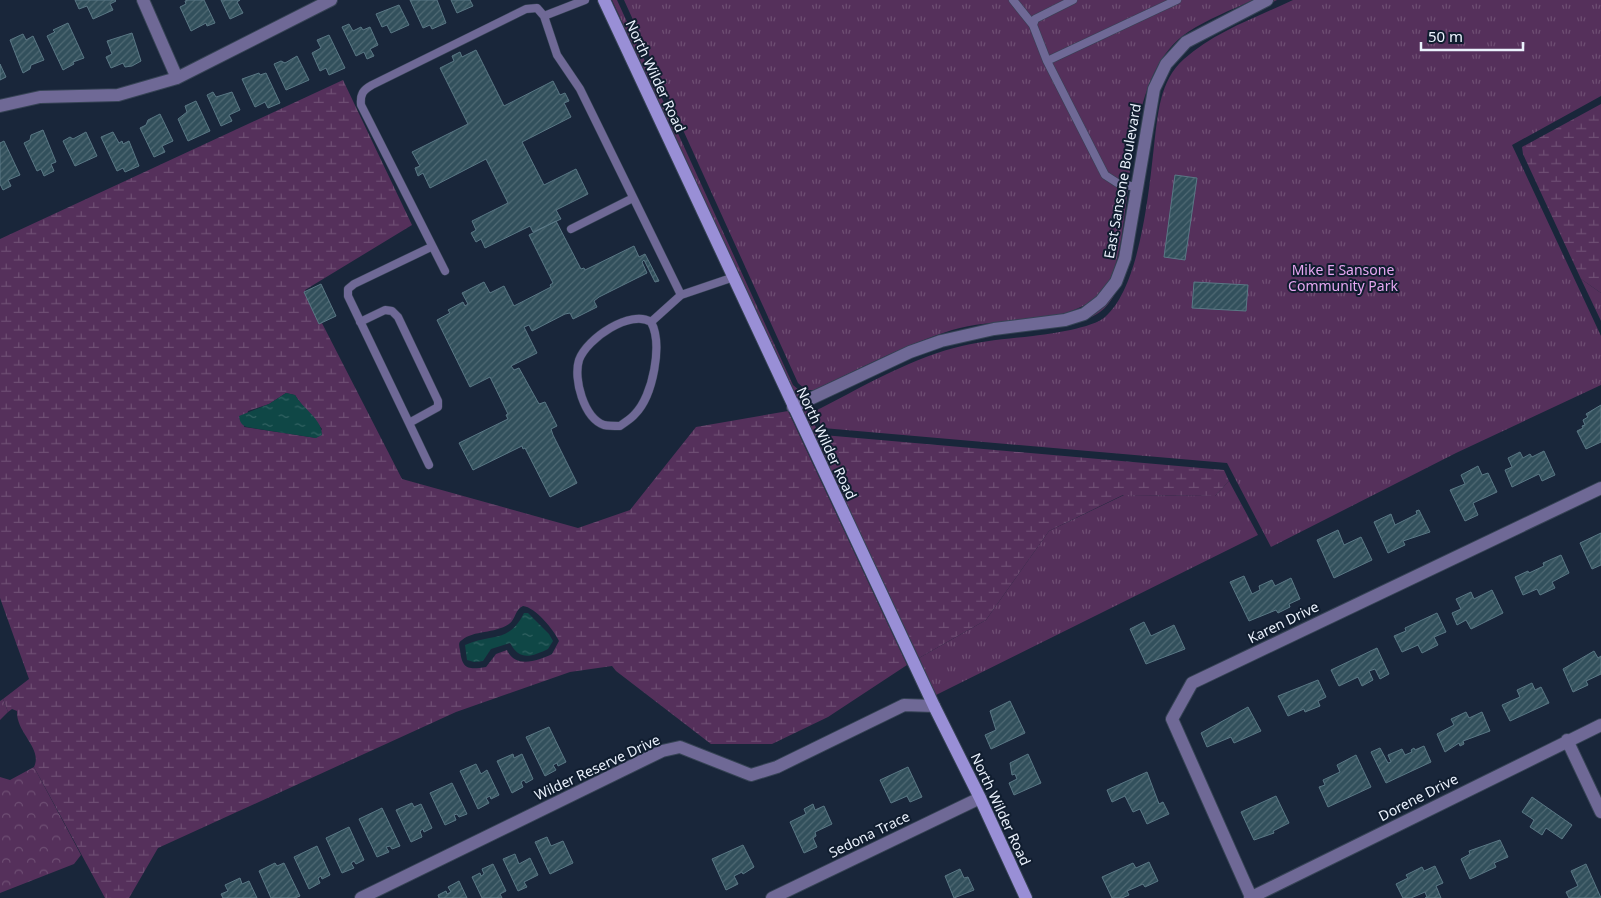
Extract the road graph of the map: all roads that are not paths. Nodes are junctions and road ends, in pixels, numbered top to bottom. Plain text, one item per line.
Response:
1 (143, 0) edge
2 (331, 0) edge
3 (585, 0) edge
4 (604, 0) edge
5 (1013, 0) edge
6 (1074, 0) edge
7 (1177, 0) edge
8 (1267, 0) edge
9 (544, 16) junction
10 (1033, 25) junction
11 (1047, 61) junction
12 (177, 78) junction
13 (0, 106) edge
14 (1137, 187) junction
15 (633, 198) junction
16 (571, 228) dead end
17 (431, 247) junction
18 (444, 271) dead end
19 (734, 277) junction
20 (681, 295) junction
21 (360, 322) junction
22 (651, 322) junction
23 (793, 406) junction
24 (409, 423) junction
25 (429, 465) dead end
26 (1601, 488) edge
27 (934, 706) junction
28 (1601, 725) edge
29 (1567, 740) junction
30 (980, 798) junction
31 (1601, 812) edge
32 (361, 898) edge
33 (772, 898) edge
34 (1026, 898) edge
35 (1251, 898) edge

1 - 12 street
2 - 12 street
3 - 9 lane
4 - 19 street, North Wilder Road
5 - 10 lane
6 - 10 lane
7 - 11 lane
8 - 14 street, East Sansone Boulevard
9 - 15 lane
9 - 17 lane
10 - 11 lane
11 - 14 lane
12 - 13 street
14 - 23 street, East Sansone Boulevard
15 - 16 lane
15 - 20 lane
17 - 18 lane
17 - 21 lane
19 - 20 lane
19 - 23 street, North Wilder Road
20 - 22 lane
21 - 24 lane
21 - 24 lane
22 - 22 lane
23 - 27 street, North Wilder Road
24 - 25 lane
26 - 35 street, Karen Drive
27 - 30 street, North Wilder Road
27 - 32 street, Wilder Reserve Drive
28 - 29 street, Dorene Drive
29 - 31 street
29 - 35 street, Dorene Drive
30 - 33 street, Sedona Trace
30 - 34 street, North Wilder Road

